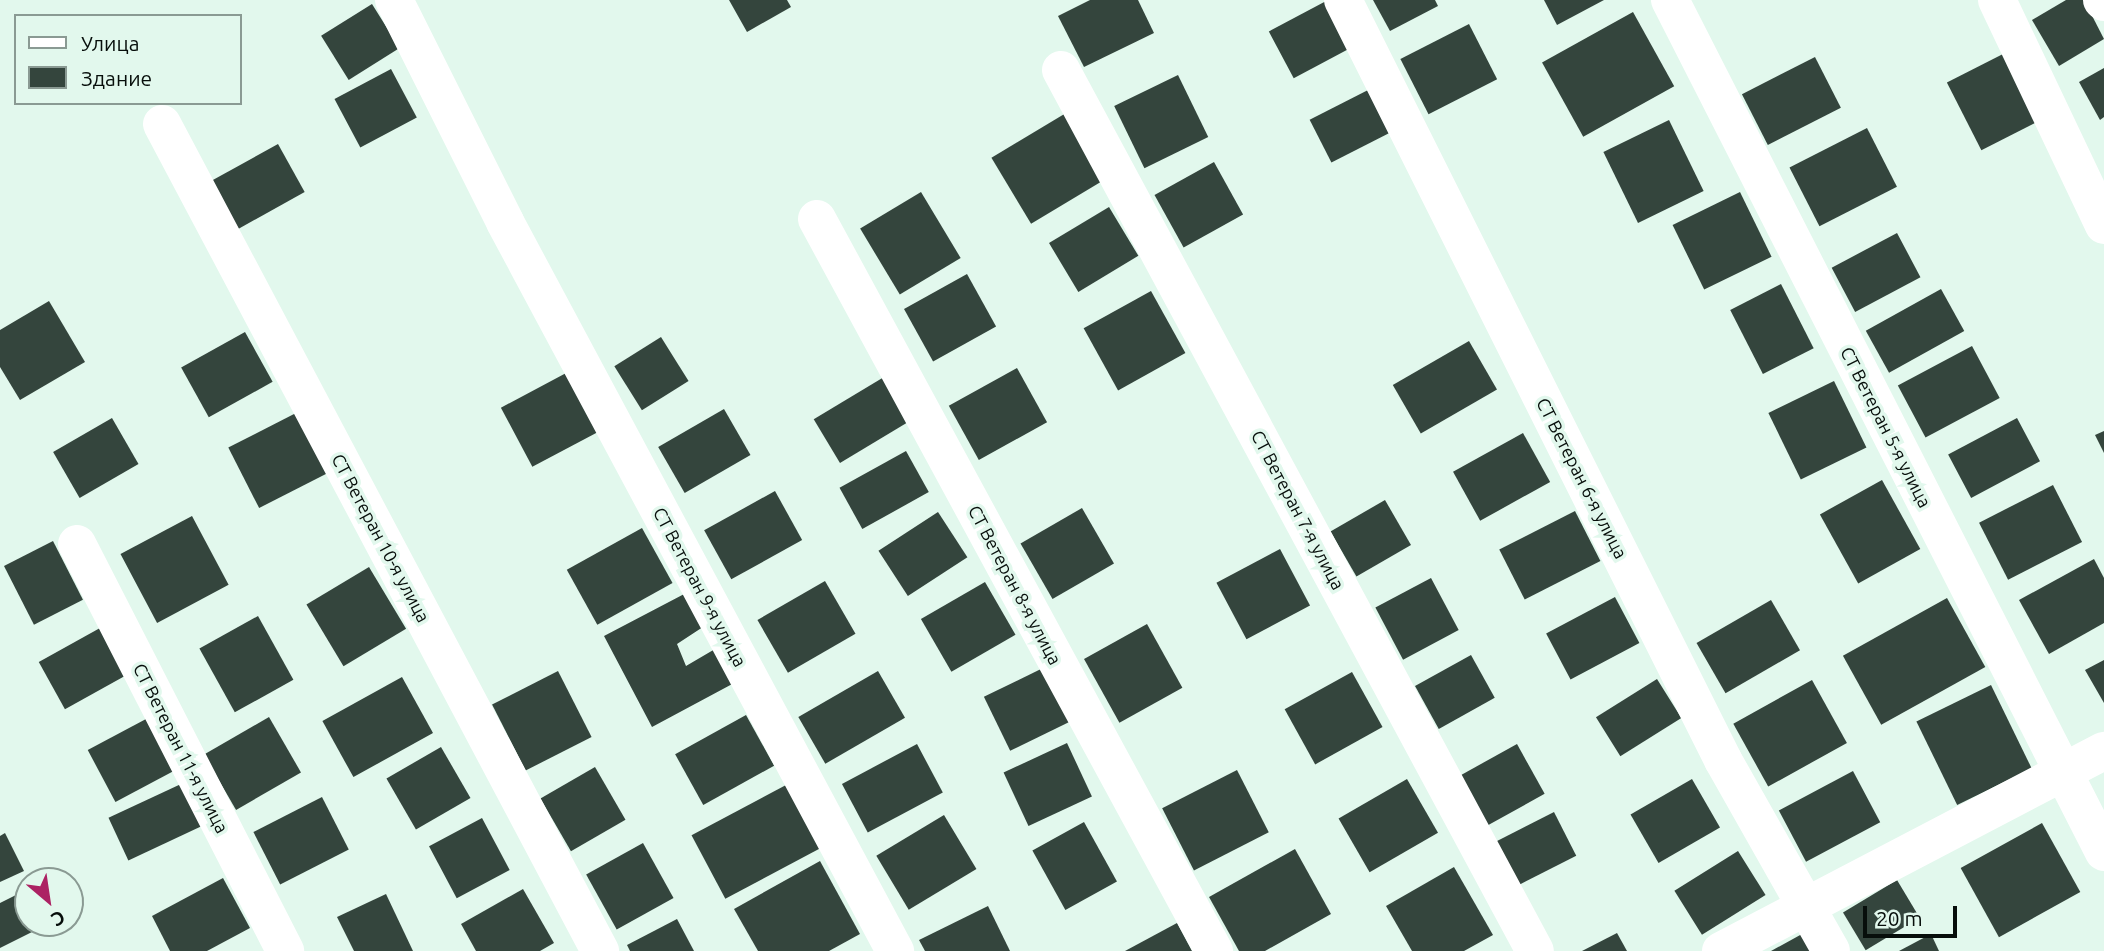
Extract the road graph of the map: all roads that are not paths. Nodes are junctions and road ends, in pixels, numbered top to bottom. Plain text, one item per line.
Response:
1 (394, 0) edge
2 (1343, 0) edge
3 (1670, 0) edge
4 (1997, 0) edge
5 (1061, 70) dead end
6 (162, 124) dead end
7 (817, 219) dead end
8 (2104, 225) edge
9 (77, 544) dead end
10 (2104, 751) edge
11 (2062, 773) junction
12 (2104, 852) edge
13 (1806, 906) junction
14 (285, 951) edge
15 (600, 951) edge
16 (895, 951) edge
17 (1214, 951) edge
18 (1535, 951) edge
19 (1721, 951) edge
20 (1831, 951) edge

1 - 16 street, СТ Ветеран 9-я улица
2 - 13 street, СТ Ветеран 6-я улица
3 - 11 street, СТ Ветеран 5-я улица
4 - 8 street
5 - 18 street, СТ Ветеран 7-я улица
6 - 15 street, СТ Ветеран 10-я улица
7 - 17 street, СТ Ветеран 8-я улица
9 - 14 street, СТ Ветеран 11-я улица
10 - 11 street
11 - 12 street, СТ Ветеран 5-я улица
11 - 13 street
13 - 19 street
13 - 20 street, СТ Ветеран 6-я улица

